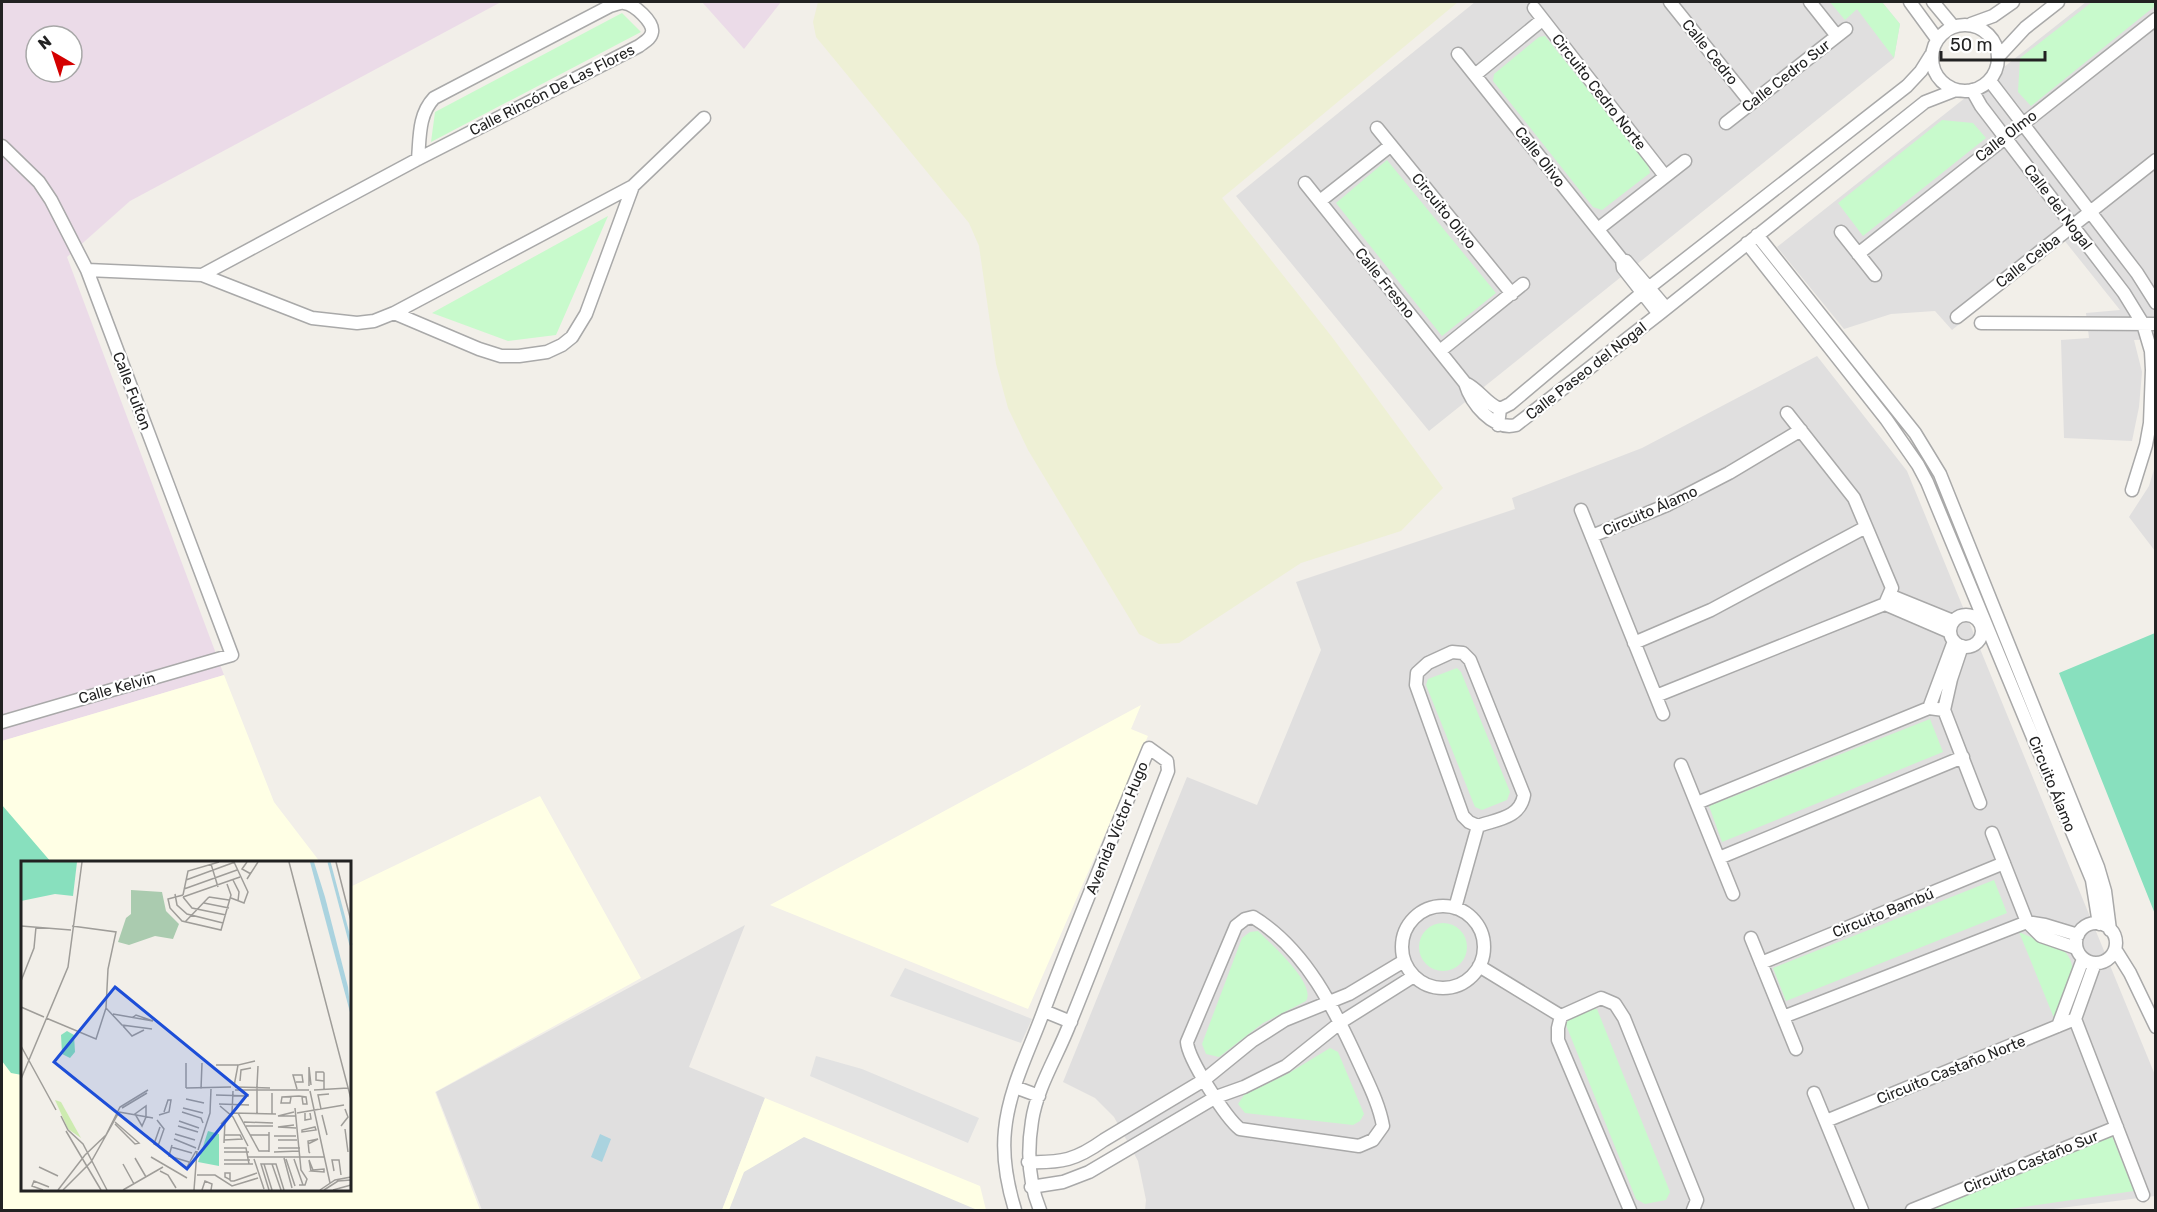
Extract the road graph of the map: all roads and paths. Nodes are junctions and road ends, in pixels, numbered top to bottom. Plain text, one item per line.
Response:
1 (1670, 2) edge
2 (1810, 2) edge
3 (1910, 2) edge
4 (1933, 2) edge
5 (2013, 2) edge
6 (2058, 2) edge
7 (1534, 8) dead end
8 (2156, 19) edge
9 (1542, 20) junction
10 (1971, 24) junction
11 (1953, 26) junction
12 (1937, 39) junction
13 (1458, 54) dead end
14 (1931, 55) junction
15 (1999, 56) junction
16 (1475, 75) junction
17 (1989, 81) junction
18 (1956, 90) junction
19 (1972, 90) junction
20 (1751, 103) junction
21 (704, 118) dead end
22 (1726, 123) dead end
23 (2022, 123) junction
24 (1377, 128) dead end
25 (2005, 136) junction
26 (2, 146) edge
27 (1390, 146) junction
28 (418, 159) junction
29 (2156, 160) edge
30 (1685, 161) dead end
31 (1665, 176) junction
32 (1305, 183) dead end
33 (633, 186) junction
34 (1320, 201) junction
35 (2090, 212) junction
36 (2072, 226) junction
37 (1598, 229) junction
38 (1841, 232) dead end
39 (1752, 239) junction
40 (1858, 254) junction
41 (87, 270) junction
42 (202, 275) junction
43 (1875, 275) dead end
44 (1523, 284) dead end
45 (1646, 291) junction
46 (1512, 294) junction
47 (2155, 301) edge
48 (1662, 311) junction
49 (394, 313) junction
50 (1957, 317) dead end
51 (2146, 321) edge
52 (1981, 323) dead end
53 (2156, 334) edge
54 (1440, 351) junction
55 (2151, 351) junction
56 (1873, 381) junction
57 (1465, 383) junction
58 (1863, 390) junction
59 (1500, 409) junction
60 (1787, 413) dead end
61 (1498, 424) junction
62 (2153, 427) edge
63 (1801, 430) junction
64 (2146, 444) junction
65 (2156, 456) edge
66 (2132, 490) dead end
67 (1581, 510) dead end
68 (1866, 527) junction
69 (1592, 536) junction
70 (1981, 573) junction
71 (1974, 593) junction
72 (1887, 600) junction
73 (1967, 615) junction
74 (1955, 635) junction
75 (1981, 639) junction
76 (1634, 643) junction
77 (1996, 646) junction
78 (232, 655) joint
79 (2016, 660) junction
80 (1656, 696) junction
81 (1929, 708) junction
82 (1944, 710) junction
83 (1663, 714) dead end
84 (2, 722) edge
85 (1962, 757) junction
86 (1681, 765) dead end
87 (1696, 803) junction
88 (1980, 803) dead end
89 (1478, 826) junction
90 (1992, 833) dead end
91 (1719, 858) junction
92 (2004, 863) junction
93 (1733, 894) dead end
94 (1455, 908) junction
95 (2027, 922) junction
96 (2105, 927) junction
97 (1751, 938) dead end
98 (2115, 949) junction
99 (2083, 951) junction
100 (1404, 961) junction
101 (1761, 963) junction
102 (1479, 966) junction
103 (1414, 976) junction
104 (1329, 1003) junction
105 (1044, 1011) junction
106 (1561, 1016) junction
107 (1783, 1017) junction
108 (2075, 1019) junction
109 (1071, 1022) junction
110 (1341, 1022) junction
111 (2058, 1026) junction
112 (2156, 1027) edge
113 (1796, 1049) dead end
114 (1204, 1080) junction
115 (1015, 1087) junction
116 (1814, 1093) dead end
117 (1039, 1096) junction
118 (1216, 1097) junction
119 (1826, 1121) junction
120 (2117, 1127) junction
121 (1104, 1140) junction
122 (1114, 1159) junction
123 (1028, 1162) junction
124 (1031, 1187) junction
125 (2142, 1195) dead end
126 (1015, 1210) edge
127 (1040, 1210) edge
128 (1630, 1210) edge
129 (1693, 1210) edge
130 (1862, 1210) edge
131 (1912, 1210) edge

1 - 20 street, Calle Cedro
2 - 20 street, Calle Cedro Sur
3 - 12 street
4 - 11 street
5 - 10 street
6 - 15 street
7 - 9 street, Circuito Cedro Norte
8 - 23 street, Calle Olmo
9 - 16 street
9 - 31 street, Circuito Cedro Norte
10 - 11 street
10 - 15 street
11 - 12 street
12 - 14 street
13 - 16 street, Calle Olivo
14 - 18 street
14 - 45 street, Calle Paseo del Nogal
15 - 17 street
16 - 37 street, Calle Olivo
17 - 19 street
17 - 23 street, Calle del Nogal
18 - 19 street
18 - 39 street, Calle Paseo del Nogal
19 - 25 street, Calle del Nogal
20 - 22 street, Calle Cedro Sur
21 - 33 street
23 - 25 street, Calle Olmo
23 - 35 street, Calle del Nogal
24 - 27 street, Circuito Olivo
25 - 36 street, Calle del Nogal
25 - 40 street, Calle Olmo
26 - 41 street, Calle Fulton
27 - 34 street
27 - 46 street, Circuito Olivo
28 - 28 street, Calle Rincón De Las Flores
28 - 42 street, Calle Rincón De Las Flores
29 - 35 street, Calle Ceiba
30 - 31 street
31 - 37 street
32 - 34 street, Calle Fresno
33 - 49 street
33 - 49 street
34 - 54 street, Calle Fresno
35 - 36 street, Calle Ceiba
35 - 47 street, Calle del Nogal
36 - 50 street, Calle Ceiba
36 - 51 street, Calle del Nogal
37 - 45 street, Calle Olivo
38 - 40 street
39 - 48 street, Calle Paseo del Nogal
39 - 56 street, Circuito Álamo
39 - 58 street, Circuito Álamo
40 - 43 street
41 - 42 street
41 - 78 street, Calle Fulton
42 - 49 street
44 - 46 street
45 - 48 street, Calle Olivo
45 - 59 street, Calle Paseo del Nogal
46 - 54 street
47 - 51 street
48 - 61 street, Calle Paseo del Nogal
51 - 52 street
51 - 55 street
53 - 55 street
54 - 57 street, Calle Fresno
55 - 62 street
56 - 58 street
56 - 70 street, Circuito Álamo
57 - 59 street, Calle Fresno
57 - 61 street, Calle Fresno
58 - 71 street, Circuito Álamo
59 - 61 street, Calle Paseo del Nogal
60 - 63 street
62 - 64 street
63 - 68 street
63 - 69 street, Circuito Álamo
64 - 65 street
64 - 66 street
67 - 69 street, Circuito Álamo
68 - 72 street
68 - 76 street
69 - 76 street, Circuito Álamo
70 - 71 street
70 - 79 street, Circuito Álamo
71 - 73 street
71 - 77 street, Circuito Álamo
72 - 74 street
72 - 80 street
73 - 74 street
73 - 75 street
74 - 75 street
74 - 81 street
74 - 82 street
75 - 77 street
76 - 80 street, Circuito Álamo
77 - 79 street
77 - 96 street, Circuito Álamo
78 - 84 street, Calle Kelvin
79 - 96 street, Circuito Álamo
80 - 83 street, Circuito Álamo
81 - 82 street
81 - 87 street
82 - 85 street
85 - 88 street
85 - 91 street
86 - 87 street
87 - 91 street
89 - 89 street
89 - 94 street
90 - 92 street
91 - 93 street
92 - 95 street
92 - 101 street, Circuito Bambú
94 - 100 street
94 - 102 street
95 - 99 street
95 - 107 street
96 - 98 street
96 - 99 street
97 - 101 street
98 - 99 street
98 - 112 street
99 - 108 street
99 - 111 street
100 - 103 street
100 - 104 street
101 - 107 street
102 - 103 street
102 - 106 street
103 - 110 street
104 - 110 street
104 - 114 street
104 - 114 street
105 - 109 street
105 - 109 street, Avenida Víctor Hugo
105 - 115 street, Avenida Víctor Hugo
106 - 128 street
106 - 129 street
107 - 113 street
108 - 111 street, Circuito Castaño Norte
108 - 120 street
109 - 117 street, Avenida Víctor Hugo
110 - 118 street
110 - 118 street
111 - 119 street, Circuito Castaño Norte
114 - 118 street
114 - 121 street
115 - 117 street
115 - 126 street, Avenida Víctor Hugo
116 - 119 street
117 - 123 street, Avenida Víctor Hugo
118 - 122 street
119 - 130 street
120 - 125 street
120 - 131 street, Circuito Castaño Sur
121 - 122 street
121 - 123 street
122 - 124 street
123 - 124 street, Avenida Víctor Hugo
124 - 127 street, Avenida Víctor Hugo

